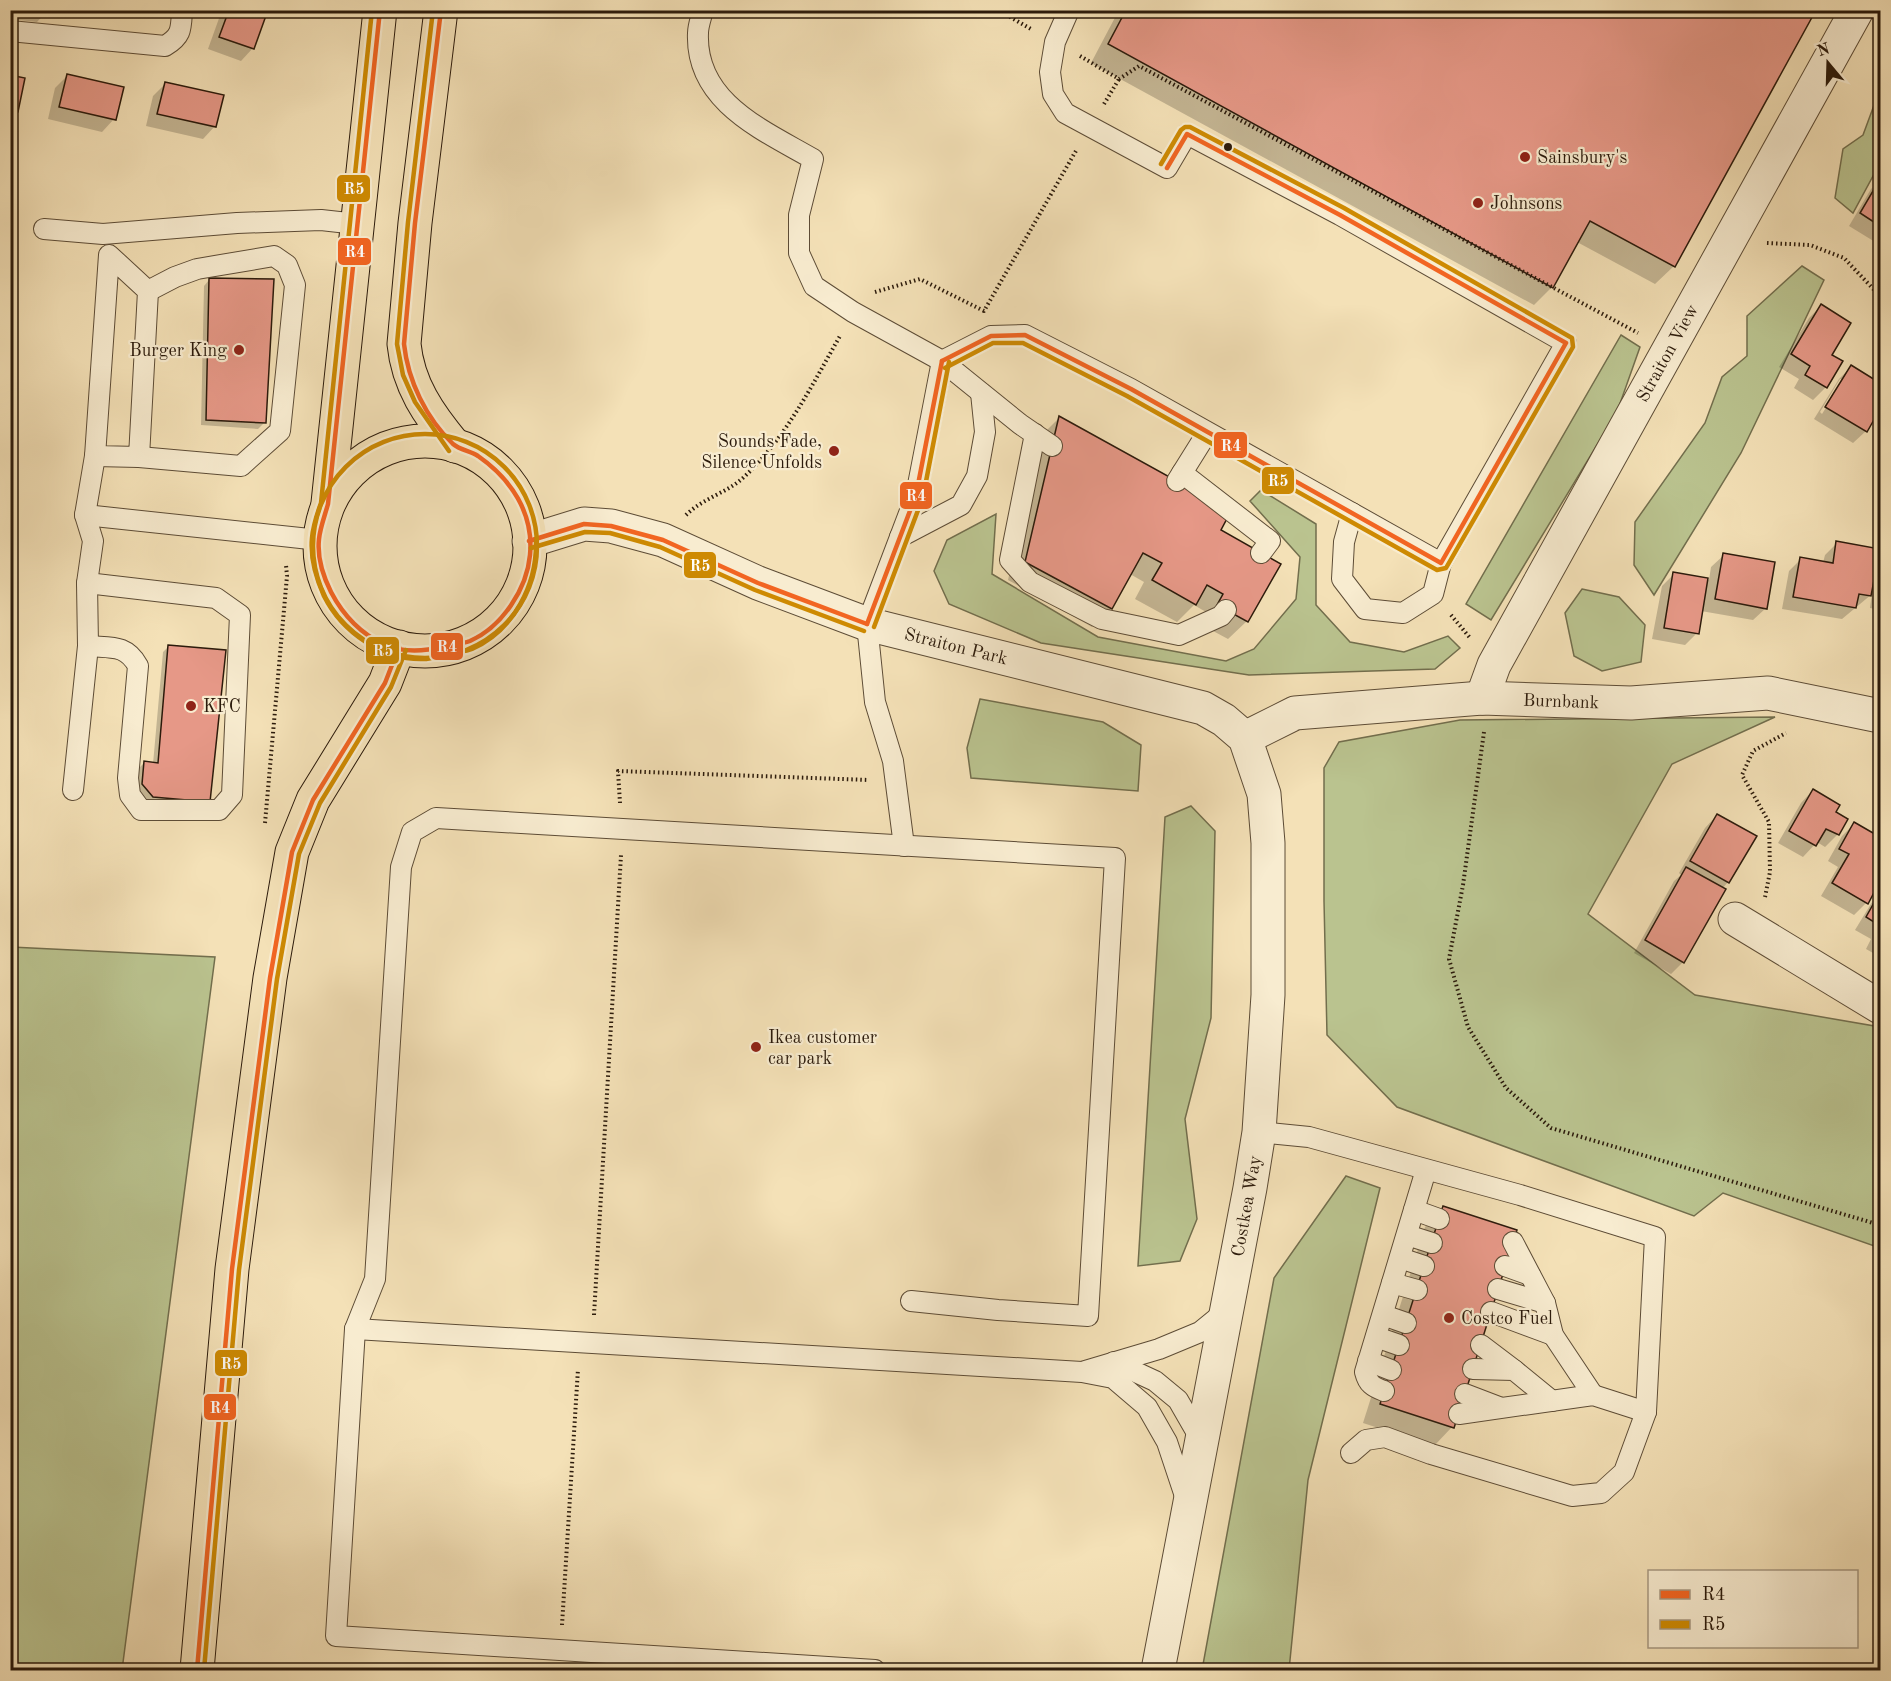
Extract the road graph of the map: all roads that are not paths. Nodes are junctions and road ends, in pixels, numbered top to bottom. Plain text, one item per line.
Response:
1 (182, 10) edge
2 (380, 10) edge
3 (441, 10) edge
4 (703, 10) edge
5 (1069, 10) edge
6 (1857, 10) edge
7 (10, 31) edge
8 (357, 224) junction
9 (44, 229) dead end
10 (148, 291) junction
11 (942, 361) junction
12 (981, 393) junction
13 (1207, 433) junction
14 (1035, 434) junction
15 (455, 446) junction
16 (1052, 446) dead end
17 (96, 456) junction
18 (139, 457) junction
19 (328, 504) junction
20 (1352, 513) junction
21 (85, 514) junction
22 (900, 537) junction
23 (319, 540) junction
24 (529, 541) junction
25 (1261, 553) dead end
26 (1441, 563) junction
27 (87, 583) junction
28 (1226, 610) dead end
29 (867, 624) junction
30 (88, 646) junction
31 (399, 647) junction
32 (1482, 698) junction
33 (1881, 716) edge
34 (1245, 738) junction
35 (73, 790) dead end
36 (904, 846) junction
37 (1746, 926) road end
38 (1881, 1007) edge
39 (1259, 1132) junction
40 (1426, 1170) junction
41 (1414, 1210) junction
42 (1439, 1219) dead end
43 (1407, 1235) junction
44 (1513, 1242) dead end
45 (1432, 1243) dead end
46 (1400, 1258) junction
47 (1424, 1266) dead end
48 (1505, 1266) dead end
49 (1530, 1275) junction
50 (1392, 1283) junction
51 (1498, 1289) dead end
52 (1417, 1290) dead end
53 (911, 1301) dead end
54 (1545, 1303) junction
55 (1227, 1310) junction
56 (1491, 1312) dead end
57 (1383, 1315) junction
58 (1406, 1323) dead end
59 (355, 1329) junction
60 (1553, 1335) junction
61 (1376, 1337) junction
62 (1399, 1345) dead end
63 (1480, 1345) dead end
64 (1368, 1361) junction
65 (1114, 1362) junction
66 (1391, 1370) dead end
67 (1473, 1370) dead end
68 (1514, 1370) junction
69 (1082, 1372) junction
70 (1384, 1391) dead end
71 (1465, 1394) dead end
72 (1593, 1395) junction
73 (1552, 1401) junction
74 (1501, 1408) junction
75 (1646, 1412) junction
76 (1458, 1414) dead end
77 (1201, 1440) junction
78 (1352, 1453) dead end
79 (1189, 1508) junction
80 (629, 1663) edge
81 (196, 1671) edge
82 (875, 1671) edge
83 (1158, 1671) edge

1 - 7 lane
2 - 8 main road
3 - 15 main road
4 - 11 lane
5 - 26 lane
6 - 32 street, Straiton View
8 - 9 lane
8 - 19 main road
10 - 17 lane
10 - 18 lane
10 - 18 lane
11 - 12 lane
11 - 13 lane
11 - 22 lane
12 - 14 lane
12 - 22 lane
13 - 20 lane
13 - 25 lane
14 - 16 lane
14 - 28 lane
15 - 19 main road
15 - 24 main road
17 - 18 lane
17 - 21 lane
19 - 23 main road
20 - 26 lane
20 - 26 lane
21 - 23 lane
21 - 27 lane
22 - 29 lane
23 - 31 main road
24 - 29 street, Straiton Park
24 - 31 main road
27 - 30 lane
27 - 30 lane
29 - 34 street, Straiton Park
29 - 36 lane
30 - 35 lane
31 - 81 main road
32 - 33 street, Burnbank
32 - 34 street, Burnbank
34 - 39 street, Costkea Way
36 - 53 lane
36 - 59 lane
37 - 38 street
39 - 40 lane
39 - 55 street, Costkea Way
40 - 41 lane
40 - 75 lane
41 - 42 lane
41 - 43 lane
43 - 45 lane
43 - 46 lane
44 - 49 lane
46 - 47 lane
46 - 50 lane
48 - 49 lane
49 - 54 lane
50 - 52 lane
50 - 57 lane
51 - 54 lane
54 - 60 lane
55 - 65 lane
55 - 77 street, Costkea Way
56 - 60 lane
57 - 58 lane
57 - 61 lane
59 - 69 lane
59 - 80 lane
60 - 72 lane
61 - 62 lane
61 - 64 lane
63 - 68 lane
64 - 66 lane
64 - 70 lane
65 - 69 lane
65 - 77 lane
67 - 68 lane
68 - 73 lane
69 - 79 lane
71 - 74 lane
72 - 73 lane
72 - 75 lane
73 - 74 lane
74 - 76 lane
75 - 78 lane
77 - 79 street, Costkea Way
79 - 83 street, Costkea Way
80 - 82 lane

